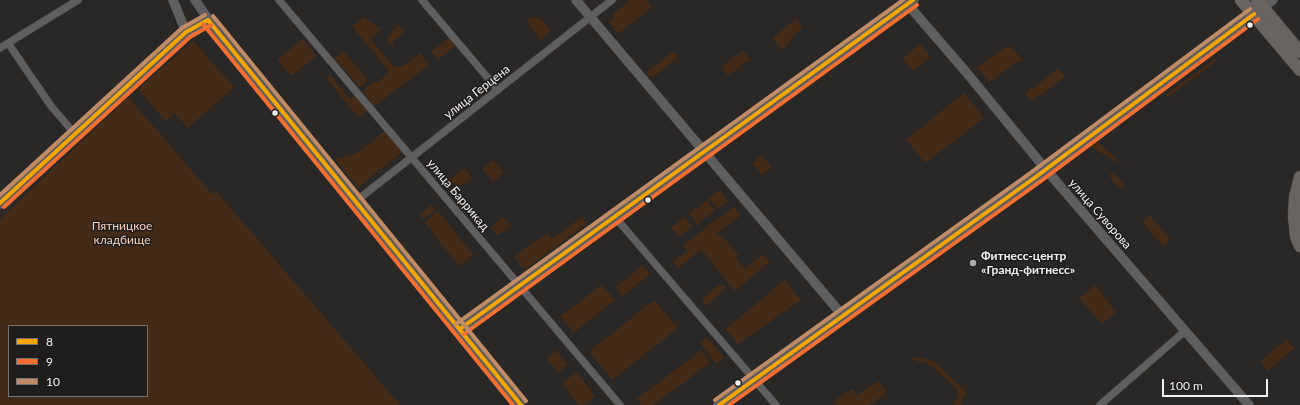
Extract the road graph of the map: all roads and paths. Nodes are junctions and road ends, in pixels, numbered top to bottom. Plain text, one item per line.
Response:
1 (78, 0) edge
2 (173, 0) edge
3 (195, 0) edge
4 (279, 0) edge
5 (422, 0) edge
6 (576, 0) edge
7 (612, 0) edge
8 (1241, 0) edge
9 (908, 1) edge
10 (1261, 5) edge
11 (591, 17) junction
12 (208, 20) junction
13 (186, 32) junction
14 (8, 43) junction
15 (0, 48) edge
16 (1300, 52) edge
17 (1300, 70) edge
18 (498, 90) junction
19 (74, 133) junction
20 (704, 152) junction
21 (411, 157) junction
22 (1046, 169) junction
23 (1300, 177) edge
24 (356, 201) junction
25 (0, 203) edge
26 (615, 217) junction
27 (1300, 246) edge
28 (520, 286) junction
29 (843, 316) junction
30 (460, 330) junction
31 (1185, 330) junction
32 (755, 379) junction
33 (521, 405) edge
34 (620, 405) edge
35 (720, 405) edge
36 (776, 405) edge
37 (1100, 405) edge
38 (1249, 405) edge

1 - 14 street
2 - 13 street
3 - 12 street
4 - 21 street, улица Баррикад
5 - 18 street
6 - 11 street
7 - 11 street, улица Герцена
8 - 10 main road
9 - 20 main road
9 - 22 street, улица Суворова
10 - 16 main road
10 - 17 main road
10 - 22 main road
11 - 18 street, улица Герцена
11 - 20 street
12 - 13 street
12 - 24 street
13 - 19 main road
14 - 15 street
14 - 19 street
18 - 21 street, улица Герцена
19 - 25 main road
20 - 26 main road
20 - 29 street
21 - 24 street, улица Герцена
21 - 28 street, улица Баррикад
22 - 29 main road
22 - 31 street, улица Суворова
23 - 27 main road
24 - 30 street
26 - 28 main road
26 - 32 street
28 - 30 main road
28 - 34 street, улица Баррикад
29 - 32 main road
30 - 33 street
31 - 37 street
31 - 38 street, улица Суворова
32 - 35 main road
32 - 36 street

